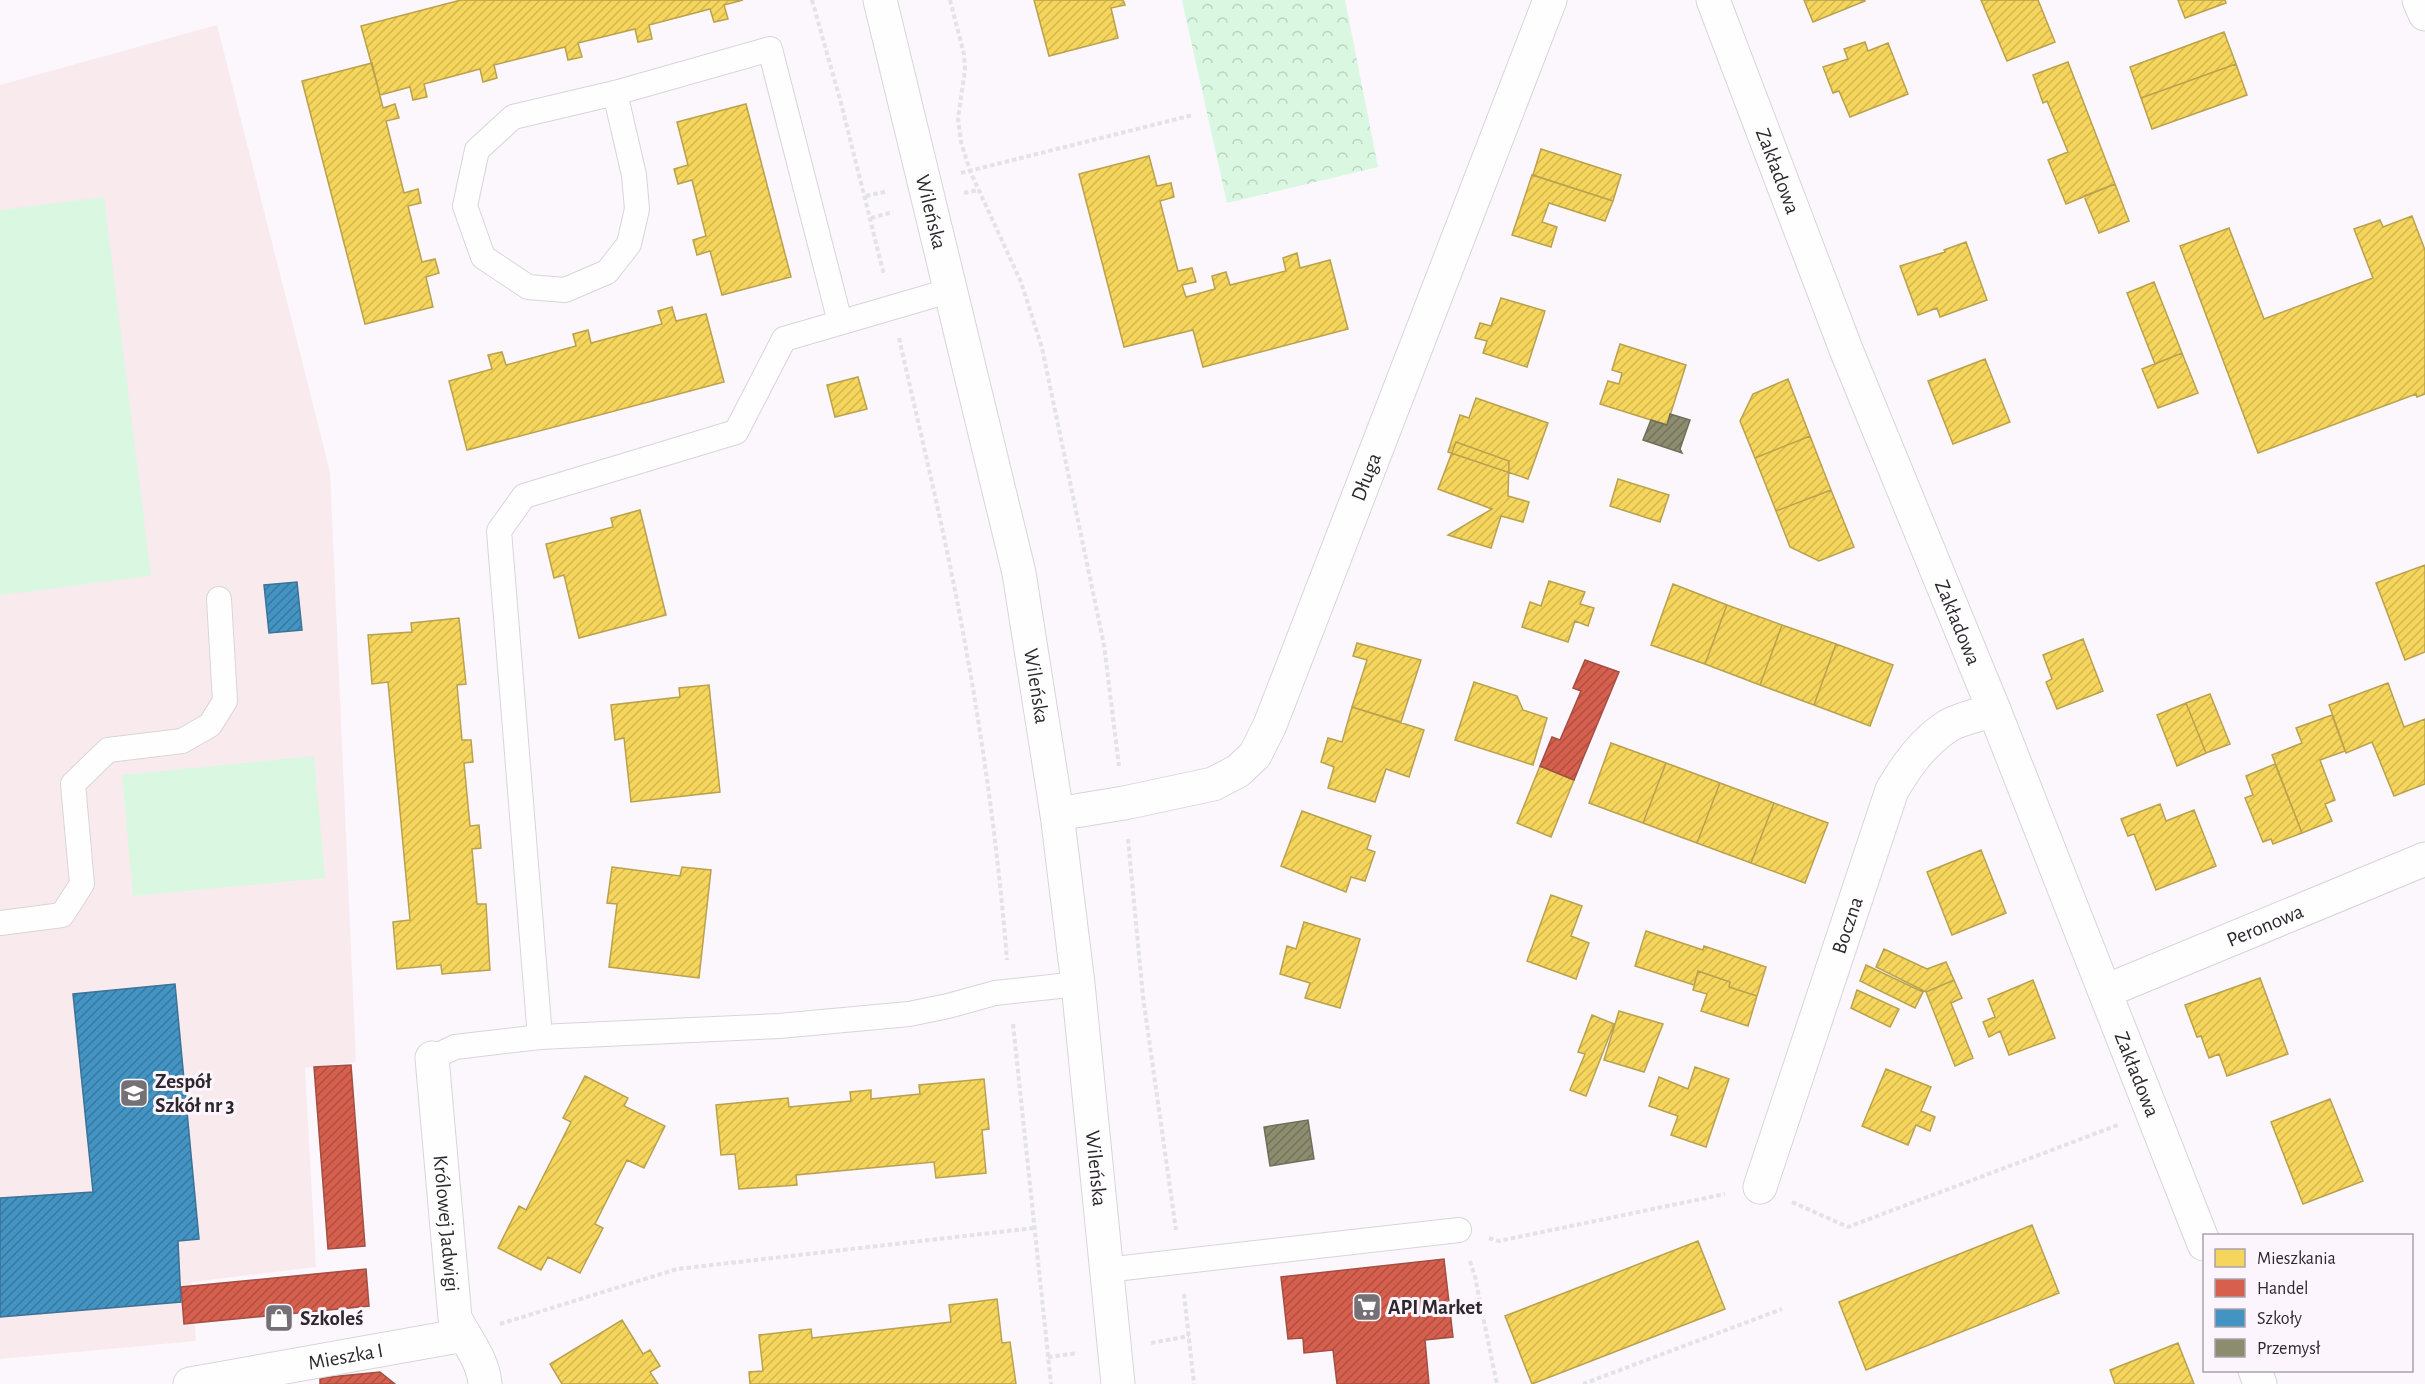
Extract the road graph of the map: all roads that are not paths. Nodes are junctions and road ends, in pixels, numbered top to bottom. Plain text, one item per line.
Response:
1 (880, 0) edge
2 (1550, 0) edge
3 (1713, 0) edge
4 (2419, 0) edge
5 (2425, 14) edge
6 (615, 93) junction
7 (952, 290) junction
8 (840, 322) junction
9 (219, 599) dead end
10 (1994, 710) junction
11 (1057, 814) junction
12 (2425, 860) edge
13 (0, 922) edge
14 (1078, 984) junction
15 (2106, 991) junction
16 (540, 1037) junction
17 (432, 1058) joint
18 (1760, 1187) road end
19 (1459, 1230) road end
20 (2203, 1239) edge
21 (1106, 1270) junction
22 (464, 1335) junction
23 (190, 1384) edge
24 (484, 1384) edge
25 (1118, 1384) edge

1 - 7 street, Wileńska
2 - 11 street, Długa
3 - 10 street, Zakładowa
4 - 5 street
6 - 6 lane
6 - 8 lane
7 - 8 lane
7 - 11 street, Wileńska
8 - 16 lane
9 - 13 lane
10 - 15 street, Zakładowa
10 - 18 street, Boczna
11 - 14 street, Wileńska
12 - 15 street, Peronowa
14 - 16 lane
14 - 21 street, Wileńska
15 - 20 street, Zakładowa
16 - 17 lane
17 - 22 street, Królowej Jadwigi
19 - 21 lane
21 - 25 street, Wileńska
22 - 23 street, Mieszka I
22 - 24 street, Królowej Jadwigi

